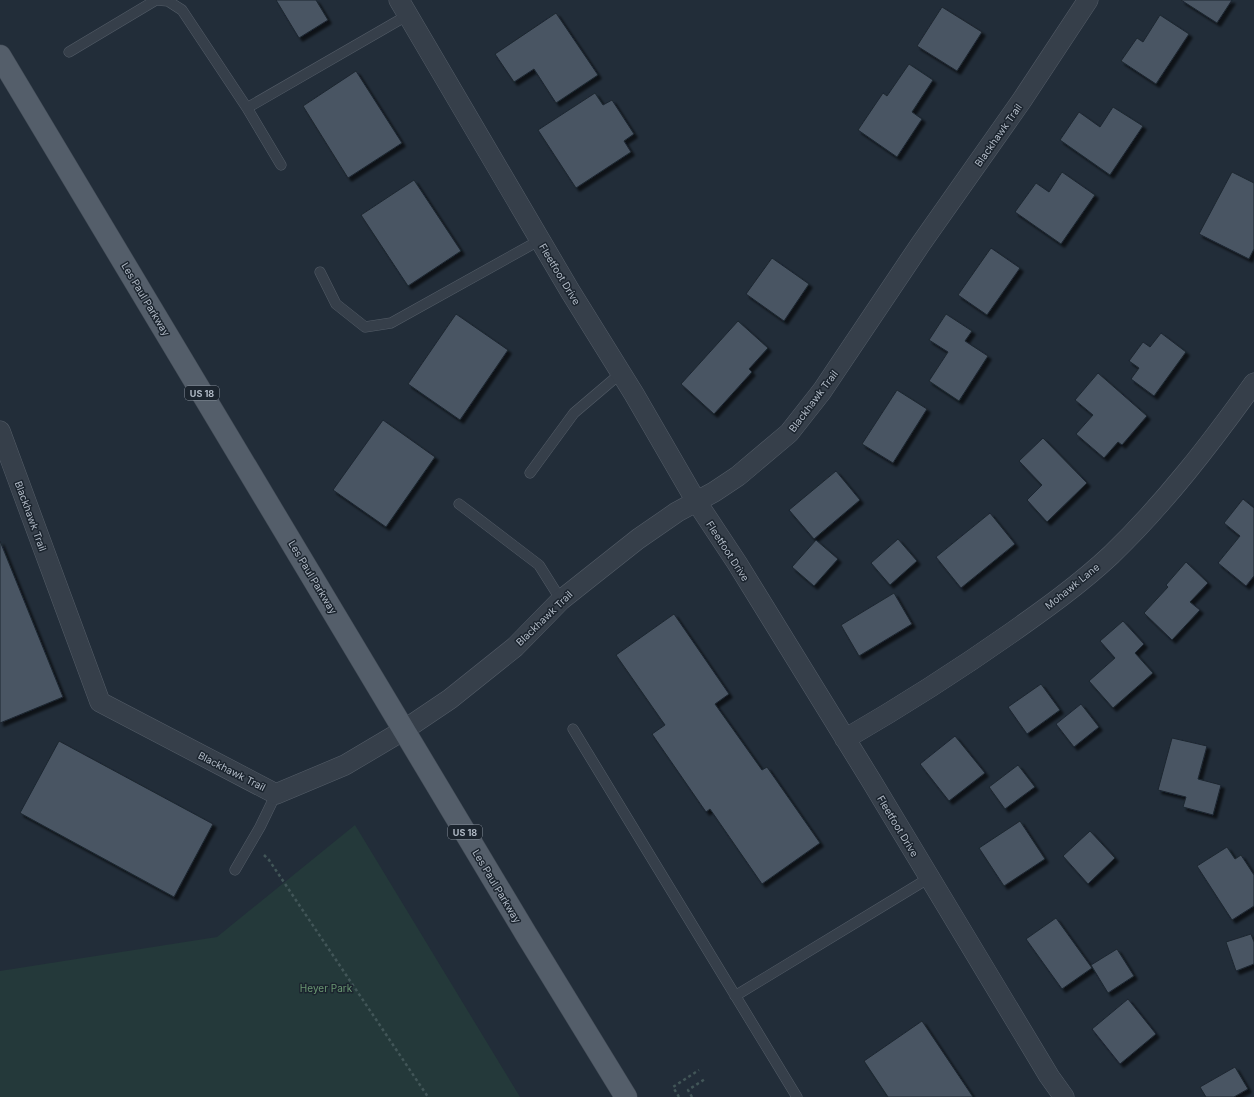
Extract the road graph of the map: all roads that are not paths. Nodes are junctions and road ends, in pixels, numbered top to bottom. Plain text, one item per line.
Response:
1 (1088, 0) edge
2 (404, 8) edge
3 (69, 52) dead end
4 (0, 56) edge
5 (247, 108) junction
6 (281, 165) dead end
7 (540, 240) junction
8 (320, 272) dead end
9 (621, 373) junction
10 (1254, 383) edge
11 (0, 431) edge
12 (530, 473) dead end
13 (696, 501) junction
14 (460, 504) dead end
15 (561, 600) junction
16 (573, 729) dead end
17 (404, 730) junction
18 (845, 739) junction
19 (276, 794) junction
20 (235, 870) dead end
21 (929, 878) junction
22 (735, 996) junction
23 (626, 1097) edge
24 (797, 1097) edge
25 (1064, 1097) edge

1 - 13 street, Blackhawk Trail
2 - 5 lane
2 - 7 street, Fleetfoot Drive
3 - 5 lane
4 - 17 main road, Les Paul Parkway / US 18
5 - 6 lane
7 - 8 lane
7 - 9 street, Fleetfoot Drive
9 - 12 lane
9 - 13 street, Fleetfoot Drive
10 - 18 street, Mohawk Lane
11 - 19 street, Blackhawk Trail
13 - 15 street, Blackhawk Trail
13 - 18 street, Fleetfoot Drive
14 - 15 lane
15 - 17 street, Blackhawk Trail
16 - 22 lane
17 - 19 street, Blackhawk Trail
17 - 23 main road, Les Paul Parkway / US 18
18 - 21 street, Fleetfoot Drive
19 - 20 lane
21 - 22 lane
21 - 25 street, Fleetfoot Drive
22 - 24 lane

